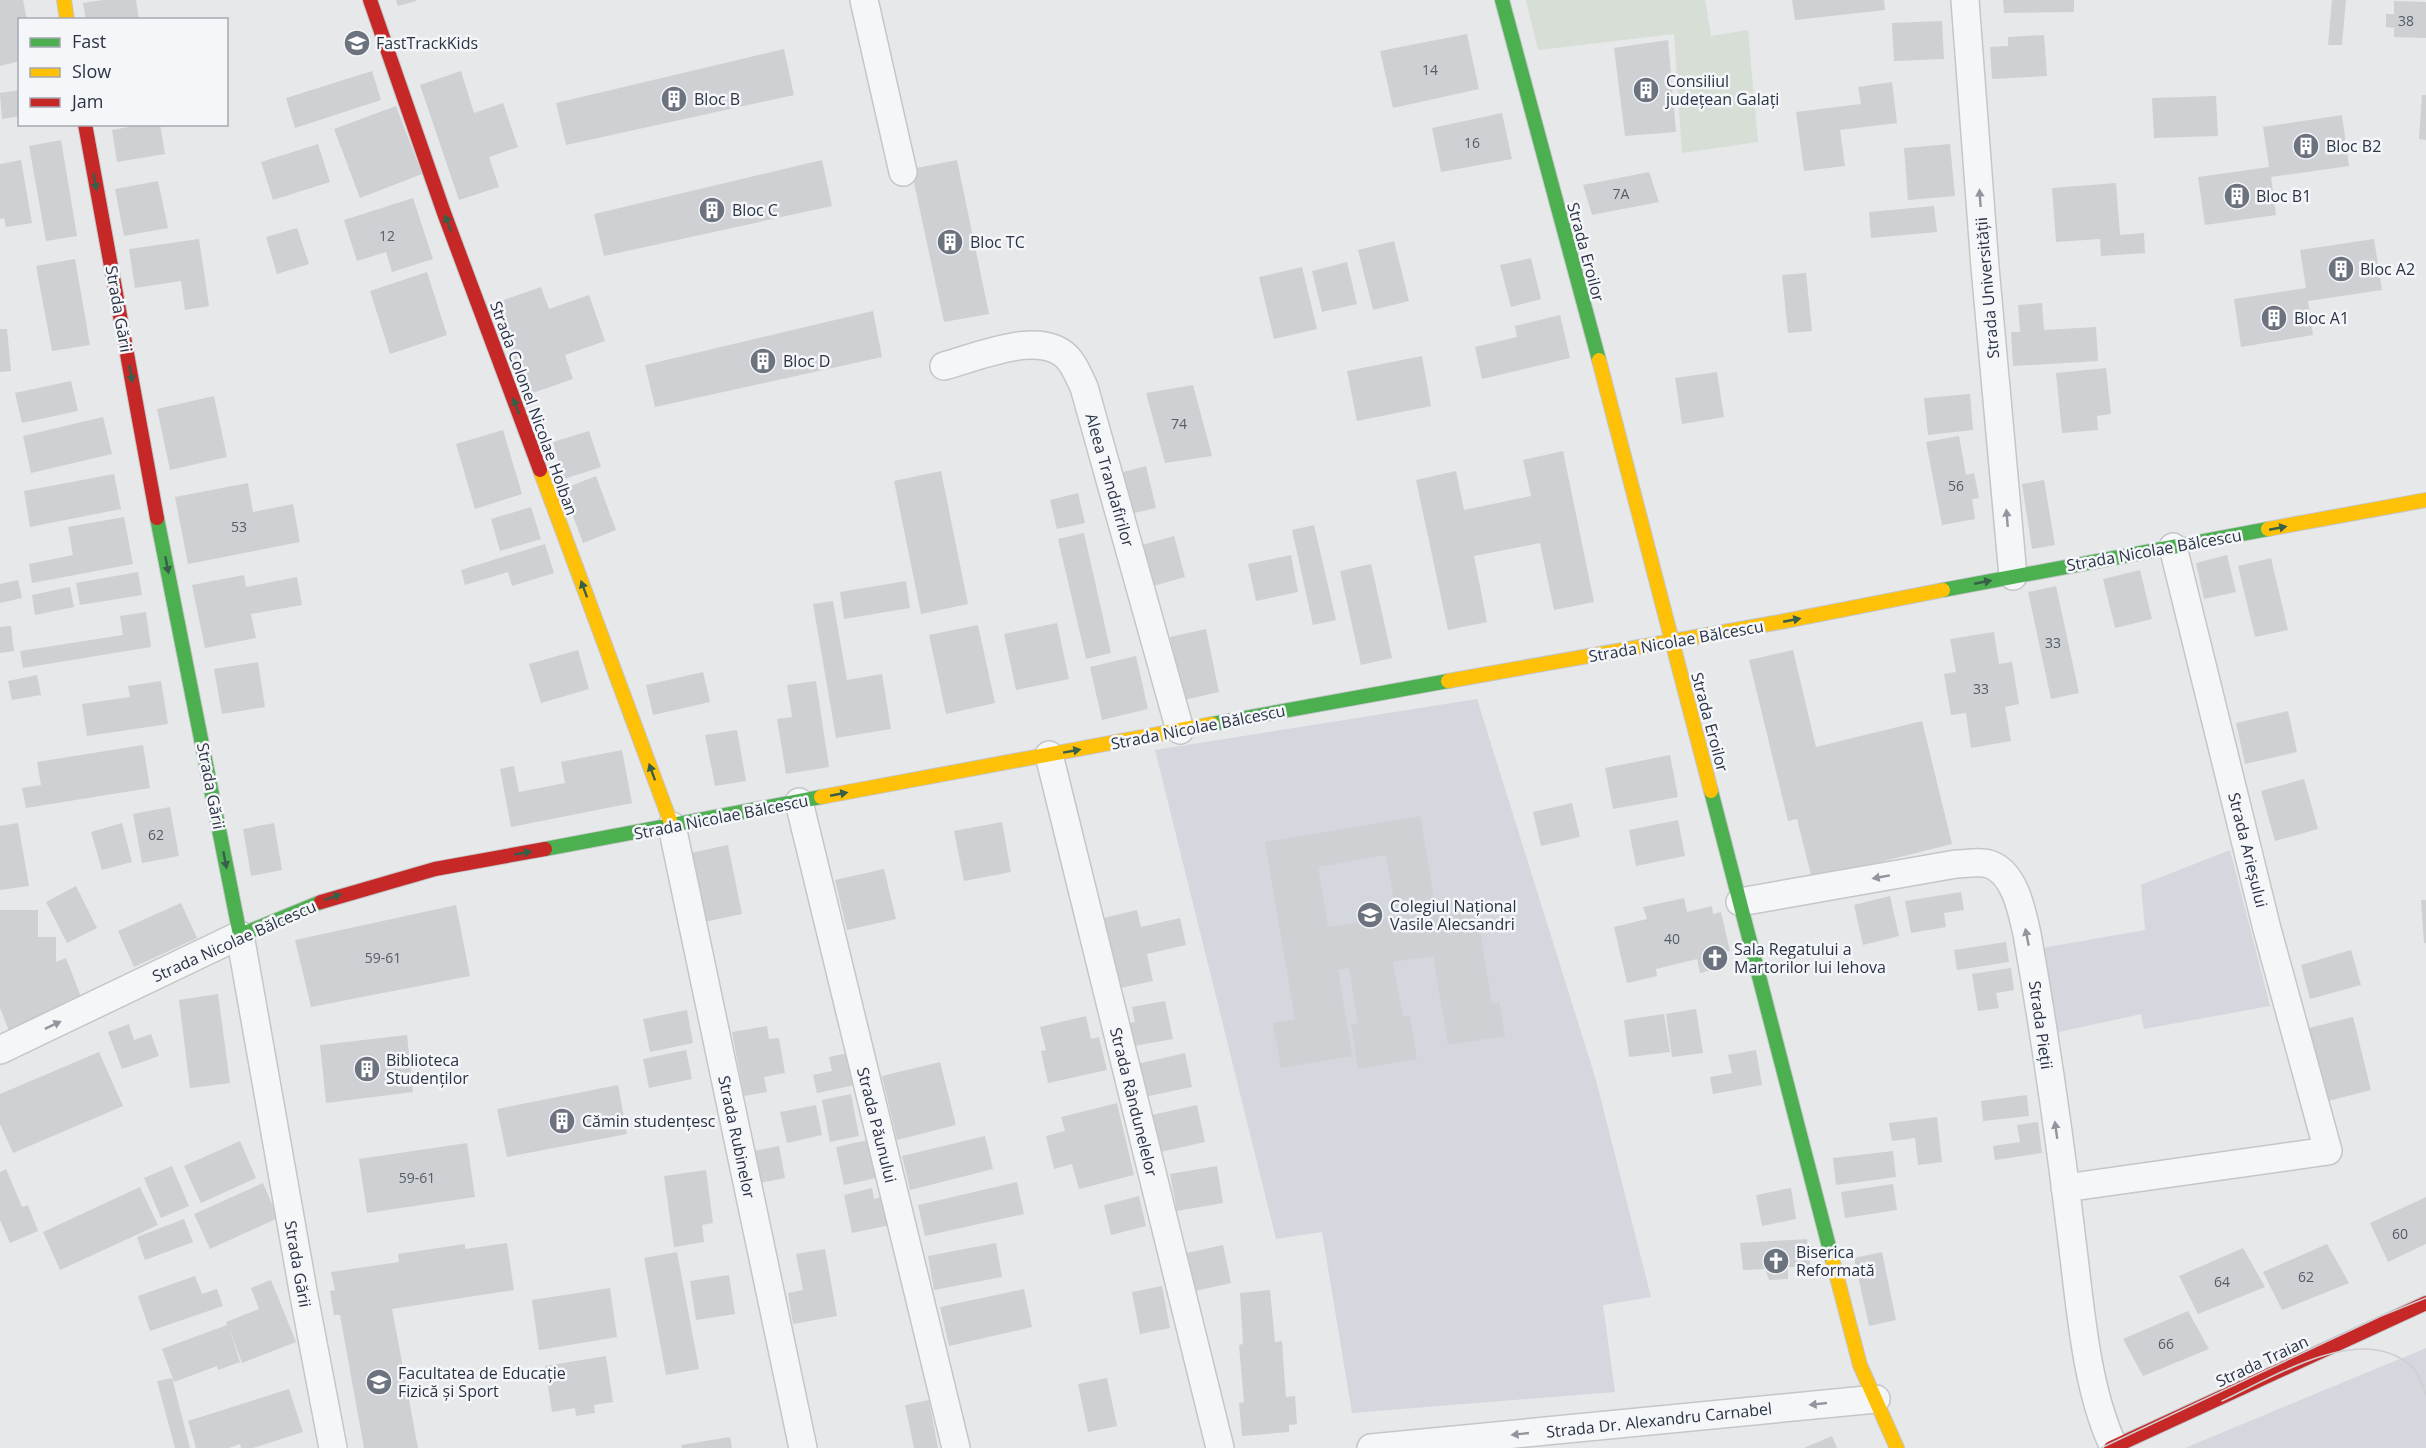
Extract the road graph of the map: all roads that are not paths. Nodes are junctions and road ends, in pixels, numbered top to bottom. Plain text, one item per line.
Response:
1 (64, 0) edge
2 (370, 0) edge
3 (864, 0) edge
4 (1503, 0) edge
5 (1965, 0) edge
6 (67, 18) edge
7 (85, 126) edge
8 (903, 172) dead end
9 (944, 366) dead end
10 (2426, 500) edge
11 (2173, 547) junction
12 (2013, 576) junction
13 (1672, 642) junction
14 (1180, 730) junction
15 (1048, 755) junction
16 (799, 802) junction
17 (672, 826) junction
18 (1740, 902) junction
19 (240, 935) junction
20 (0, 1050) edge
21 (2065, 1188) junction
22 (2426, 1303) edge
23 (1876, 1399) junction
24 (2112, 1447) edge
25 (333, 1448) edge
26 (803, 1448) edge
27 (956, 1448) edge
28 (1220, 1448) edge
29 (1371, 1448) edge
30 (1897, 1448) edge

1 - 6 main road
17 -> 2 main road, Strada Colonel Nicolae Holban
3 - 8 street
4 - 13 main road, Strada Eroilor
12 -> 5 street, Strada Universității
7 -> 19 main road, Strada Gării
9 - 14 street, Aleea Trandafirilor
11 -> 10 main road, Strada Nicolae Bălcescu
11 - 12 main road, Strada Nicolae Bălcescu
11 - 21 street, Strada Arieșului
13 -> 12 main road, Strada Nicolae Bălcescu
13 - 14 main road, Strada Nicolae Bălcescu
13 - 18 main road, Strada Eroilor
15 -> 14 main road, Strada Nicolae Bălcescu
16 -> 15 main road, Strada Nicolae Bălcescu
15 - 28 street, Strada Rândunelelor
16 - 17 main road, Strada Nicolae Bălcescu
16 - 27 street, Strada Păunului
19 -> 17 main road, Strada Nicolae Bălcescu
17 - 26 street, Strada Rubinelor
21 -> 18 street, Strada Pieții
18 - 23 main road, Strada Eroilor
20 -> 19 street, Strada Nicolae Bălcescu
19 - 25 street, Strada Gării
21 - 24 street, Strada Pieții
22 - 24 main road, Strada Traian
23 -> 29 street, Strada Dr. Alexandru Carnabel
23 - 30 main road, Strada Eroilor

